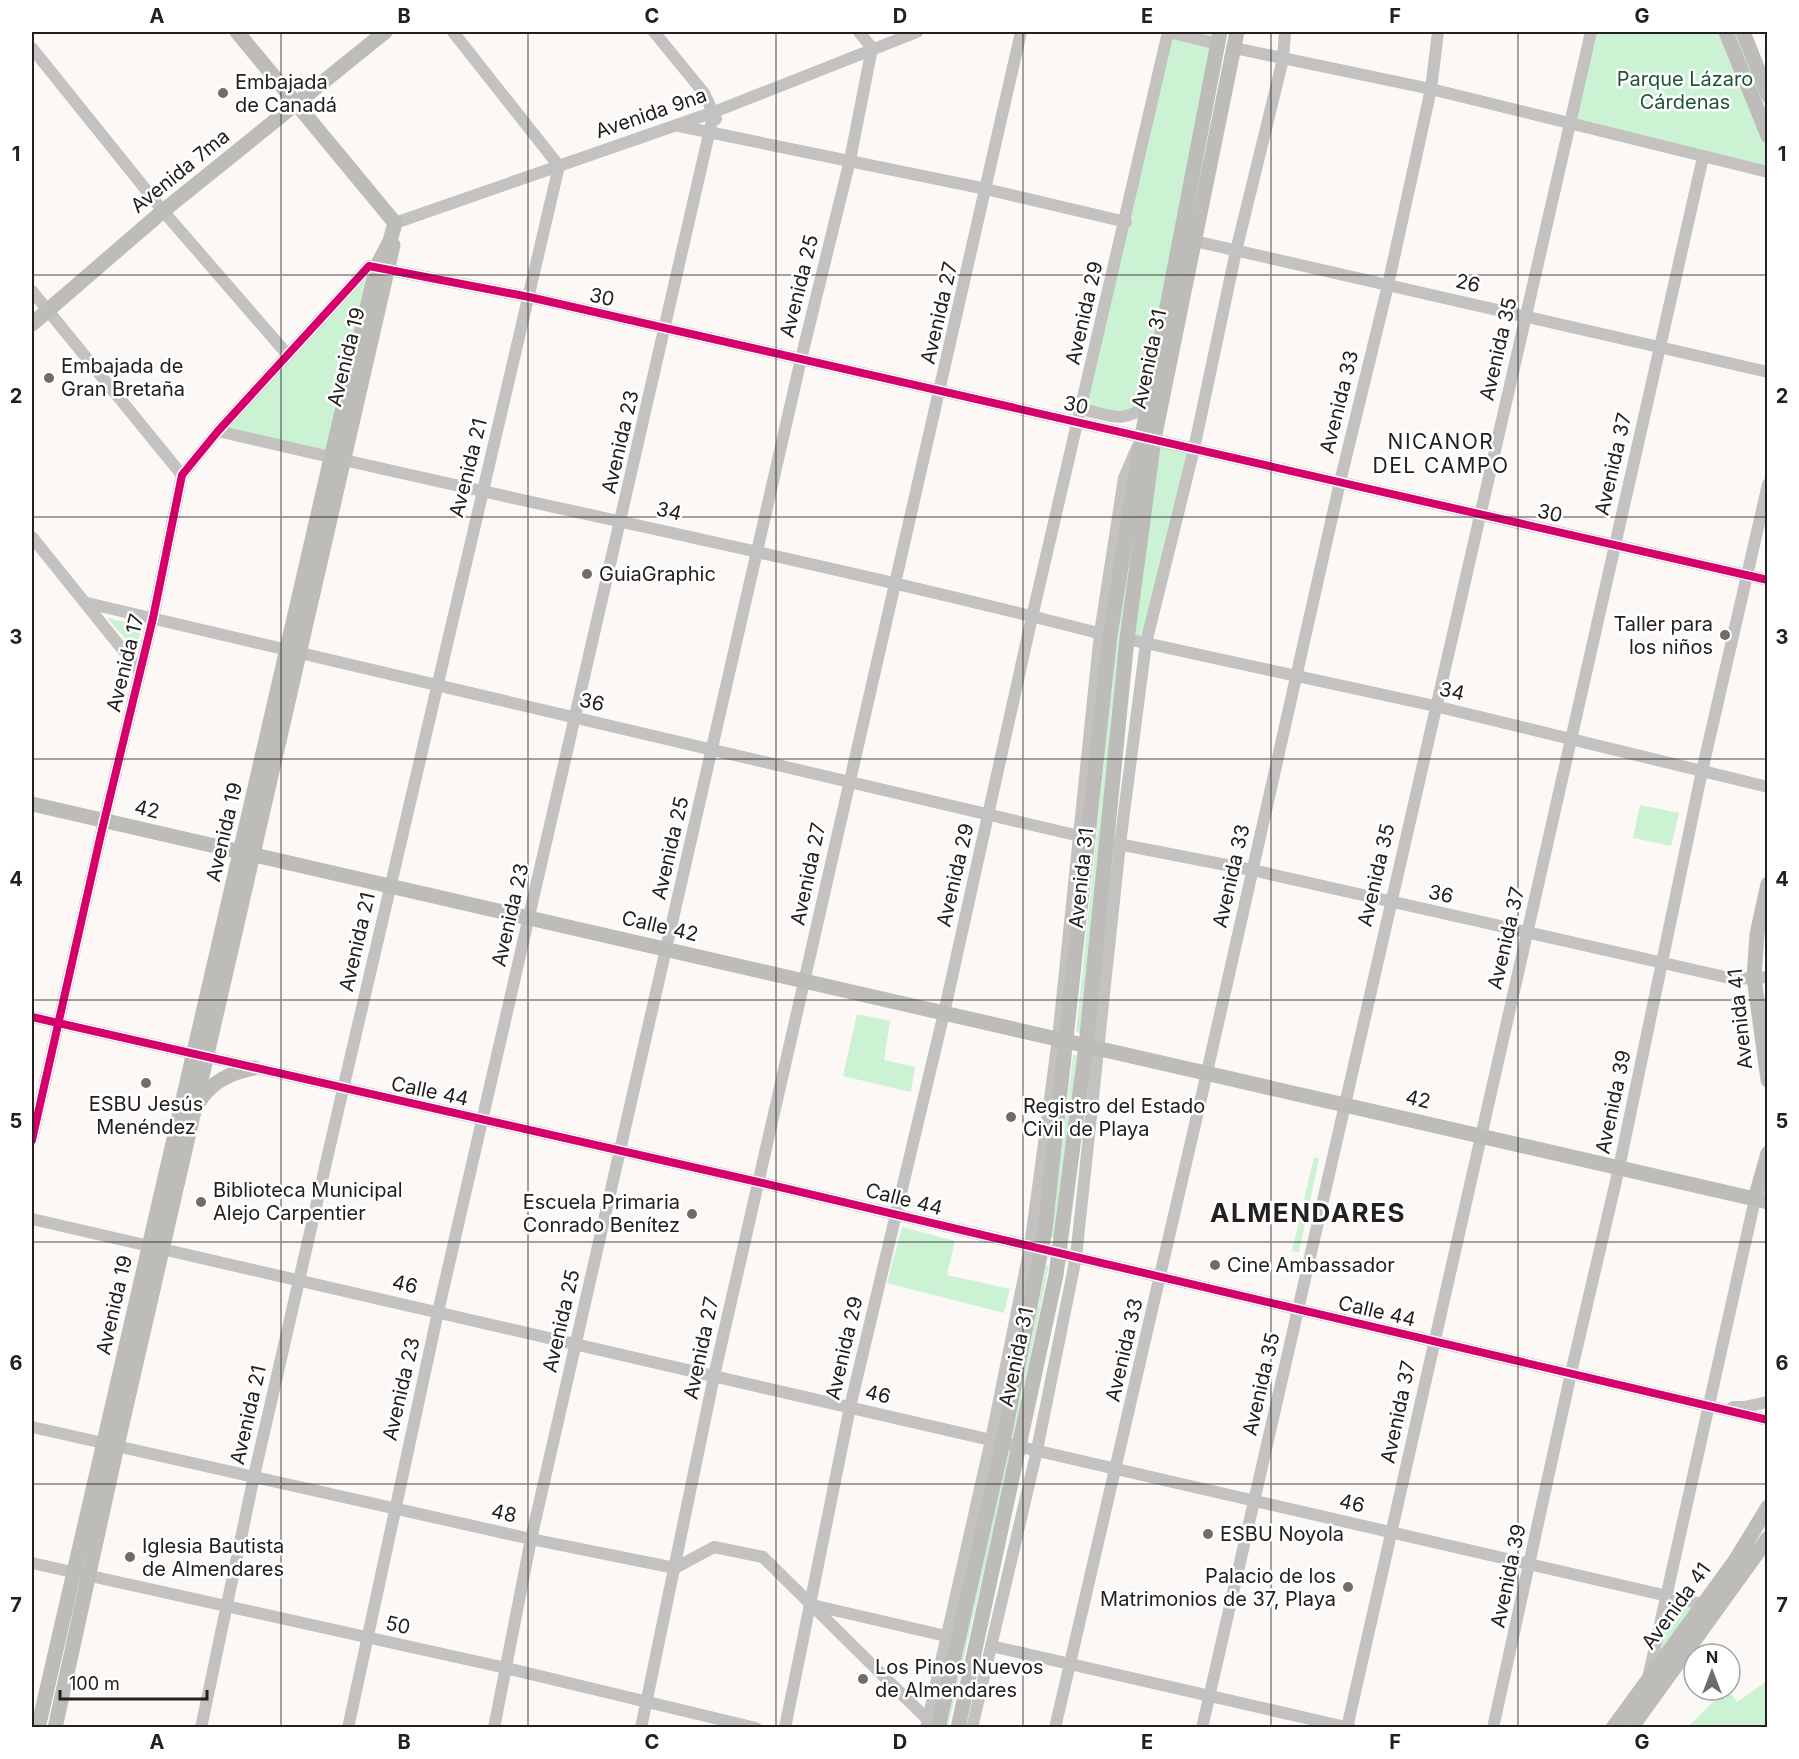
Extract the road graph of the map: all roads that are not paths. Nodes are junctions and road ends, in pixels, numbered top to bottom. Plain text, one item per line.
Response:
1 (237, 32) edge
2 (385, 32) edge
3 (453, 32) edge
4 (654, 32) edge
5 (859, 32) edge
6 (917, 32) edge
7 (1021, 32) edge
8 (1169, 32) edge
9 (1237, 32) edge
10 (1285, 32) edge
11 (1438, 32) edge
12 (1591, 32) edge
13 (1743, 32) edge
14 (1728, 37) edge
15 (1219, 38) edge
16 (32, 48) edge
17 (872, 48) junction
18 (1234, 48) junction
19 (1283, 59) junction
20 (1431, 89) junction
21 (1767, 94) edge
22 (297, 103) junction
23 (714, 112) junction
24 (1569, 123) junction
25 (677, 125) junction
26 (710, 132) junction
27 (725, 135) junction
28 (1767, 136) edge
29 (1703, 157) junction
30 (850, 160) junction
31 (559, 166) junction
32 (1767, 172) edge
33 (986, 189) junction
34 (163, 211) junction
35 (1126, 222) junction
36 (395, 223) junction
37 (1195, 241) junction
38 (1236, 251) junction
39 (383, 268) junction
40 (1388, 285) junction
41 (32, 291) edge
42 (530, 297) junction
43 (48, 310) junction
44 (1526, 317) junction
45 (32, 324) edge
46 (666, 328) junction
47 (1660, 347) junction
48 (287, 354) junction
49 (801, 359) junction
50 (1767, 372) edge
51 (941, 391) junction
52 (1148, 404) junction
53 (1081, 409) junction
54 (1079, 422) junction
55 (218, 431) junction
56 (1148, 438) junction
57 (1194, 449) junction
58 (337, 459) junction
59 (182, 475) junction
60 (1340, 482) junction
61 (1767, 484) edge
62 (482, 489) junction
63 (1480, 514) junction
64 (621, 520) junction
65 (32, 537) edge
66 (1614, 544) junction
67 (759, 553) junction
68 (1748, 575) junction
69 (1767, 580) edge
70 (894, 585) junction
71 (87, 603) junction
72 (1032, 617) junction
73 (153, 618) junction
74 (1105, 635) junction
75 (1127, 639) junction
76 (1146, 643) junction
77 (293, 652) junction
78 (139, 670) junction
79 (1295, 676) junction
80 (436, 685) junction
81 (1435, 706) junction
82 (576, 718) junction
83 (1571, 739) junction
84 (712, 750) junction
85 (1702, 771) junction
86 (848, 782) junction
87 (1767, 787) edge
88 (32, 804) edge
89 (988, 815) junction
90 (104, 820) junction
91 (1084, 837) junction
92 (1113, 843) junction
93 (247, 853) junction
94 (1252, 870) junction
95 (1767, 884) edge
96 (390, 886) junction
97 (1390, 902) junction
98 (529, 918) junction
99 (1526, 934) junction
100 (667, 949) junction
101 (1661, 963) junction
102 (1761, 977) edge
103 (804, 981) junction
104 (944, 1013) junction
105 (32, 1017) edge
106 (58, 1023) junction
107 (1063, 1040) junction
108 (1093, 1047) junction
109 (201, 1056) junction
110 (254, 1068) junction
111 (1207, 1074) junction
112 (1767, 1080) edge
113 (343, 1089) junction
114 (1343, 1104) junction
115 (194, 1111) junction
116 (483, 1119) junction
117 (1482, 1136) junction
118 (32, 1140) edge
119 (622, 1151) junction
120 (1767, 1153) edge
121 (1619, 1168) junction
122 (758, 1182) junction
123 (1761, 1201) edge
124 (896, 1214) junction
125 (32, 1219) edge
126 (156, 1247) junction
127 (1036, 1249) junction
128 (1059, 1254) junction
129 (1076, 1257) junction
130 (1161, 1277) junction
131 (299, 1280) junction
132 (1299, 1310) junction
133 (438, 1312) junction
134 (1433, 1341) junction
135 (575, 1344) junction
136 (1571, 1373) junction
137 (714, 1376) junction
138 (1767, 1402) edge
139 (1708, 1405) junction
140 (850, 1407) junction
141 (1767, 1420) edge
142 (32, 1427) edge
143 (997, 1441) junction
144 (110, 1444) junction
145 (1019, 1446) junction
146 (1037, 1450) junction
147 (1116, 1468) junction
148 (254, 1476) junction
149 (1253, 1500) junction
150 (1767, 1507) edge
151 (394, 1508) junction
152 (1392, 1532) junction
153 (1767, 1538) edge
154 (531, 1539) junction
155 (32, 1563) edge
156 (1531, 1563) junction
157 (675, 1568) junction
158 (80, 1574) junction
159 (1668, 1595) junction
160 (811, 1605) junction
161 (1709, 1605) junction
162 (226, 1607) junction
163 (946, 1636) junction
164 (366, 1638) junction
165 (991, 1646) junction
166 (1071, 1665) junction
167 (506, 1668) junction
168 (1647, 1682) junction
169 (1209, 1695) junction
170 (647, 1703) junction
171 (931, 1725) edge
172 (1348, 1727) edge
173 (38, 1728) edge
174 (55, 1728) edge
175 (201, 1728) edge
176 (348, 1728) edge
177 (494, 1728) edge
178 (641, 1728) edge
179 (756, 1728) edge
180 (785, 1728) edge
181 (958, 1728) edge
182 (972, 1728) edge
183 (1055, 1728) edge
184 (1202, 1728) edge
185 (1493, 1728) edge
186 (1613, 1728) edge
187 (1630, 1728) edge

1 - 22 main road
2 - 22 main road, Avenida 7ma
3 - 31 street
4 - 23 street
5 - 17 street
6 - 17 street, Avenida 9na
7 - 33 street, Avenida 27
8 - 15 street
8 - 35 street, Avenida 29
9 - 18 main road, Avenida 31
10 - 19 street, Avenida 31
11 - 20 street, Avenida 33
12 - 24 street, Avenida 35
13 - 14 street
13 - 21 main road
14 - 28 main road
15 - 52 main road, Avenida 31
16 - 34 street
17 - 23 street, Avenida 9na
17 - 30 street, Avenida 25
18 - 19 street
18 - 37 main road, Avenida 31
19 - 20 street
19 - 38 street, Avenida 31
20 - 24 street
20 - 40 street, Avenida 33
22 - 34 main road, Avenida 7ma
22 - 36 main road
23 - 25 street, Avenida 9na
23 - 26 street, Avenida 23
23 - 27 street
24 - 29 street
24 - 44 street, Avenida 35
25 - 26 street
25 - 31 street, Avenida 9na
26 - 27 street
26 - 46 street, Avenida 23
27 - 30 street
29 - 32 street
29 - 47 street, Avenida 37
30 - 33 street
30 - 49 street, Avenida 25
31 - 36 street, Avenida 9na
31 - 42 street, Avenida 21
33 - 35 street
33 - 51 street, Avenida 27
34 - 43 main road, Avenida 7ma
34 - 48 street
35 - 53 street, Avenida 29
36 - 39 main road, Avenida 19
37 - 38 street, 26
37 - 56 main road, Avenida 31
38 - 40 street, 26
38 - 57 street, Avenida 31
39 - 42 street, 30
39 - 48 street, Avenida 17
39 - 58 main road, Avenida 19
40 - 44 street, 26
40 - 60 street, Avenida 33
41 - 43 street
42 - 46 street, 30
42 - 62 street, Avenida 21
43 - 45 main road, Avenida 7ma
43 - 59 street
44 - 47 street, 26
44 - 63 street, Avenida 35
46 - 49 street, 30
46 - 64 street, Avenida 23
47 - 50 street, 26
47 - 66 street, Avenida 37
48 - 55 street, Avenida 17
49 - 51 street, 30
49 - 67 street, Avenida 25
51 - 54 street, 30
51 - 70 street, Avenida 27
52 - 53 street
52 - 56 main road, Avenida 31
53 - 54 street, Avenida 29
54 - 56 street, 30
54 - 72 street, Avenida 29
55 - 58 street, 34
55 - 59 street, Avenida 17
56 - 57 street, 30
56 - 74 main road, Avenida 31
56 - 75 main road, Avenida 31
57 - 60 street, 30
57 - 76 street, Avenida 31
58 - 62 street, 34
58 - 77 main road, Avenida 19
59 - 73 street, Avenida 17
60 - 63 street, 30
60 - 79 street, Avenida 33
61 - 68 street, Avenida 39
62 - 64 street, 34
62 - 80 street, Avenida 21
63 - 66 street, 30
63 - 81 street, Avenida 35
64 - 67 street, 34
64 - 82 street, Avenida 23
65 - 71 street
66 - 68 street, 30
66 - 83 street, Avenida 37
67 - 70 street, 34
67 - 84 street, Avenida 25
68 - 69 street, 30
68 - 85 street, Avenida 39
70 - 72 street, 34
70 - 86 street, Avenida 27
71 - 73 street, 36
71 - 78 street
72 - 74 street, 34
72 - 89 street, Avenida 29
73 - 77 street, 36
73 - 78 street, Avenida 17
74 - 91 main road, Avenida 31
75 - 76 street, 34
75 - 92 main road, Avenida 31
76 - 79 street, 34
76 - 92 street, Avenida 31
77 - 80 street, 36
77 - 93 main road, Avenida 19
78 - 90 street, Avenida 17
79 - 81 street, 34
79 - 94 street, Avenida 33
80 - 82 street, 36
80 - 96 street, Avenida 21
81 - 83 street, 34
81 - 97 street, Avenida 35
82 - 84 street, 36
82 - 98 street, Avenida 23
83 - 85 street, 34
83 - 99 street, Avenida 37
84 - 86 street, 36
84 - 100 street, Avenida 25
85 - 87 street, 34
85 - 101 street, Avenida 39
86 - 89 street, 36
86 - 103 street, Avenida 27
88 - 90 main road, 42
89 - 91 street, 36
89 - 104 street, Avenida 29
90 - 93 main road, 42
90 - 106 street, Avenida 17
91 - 107 main road, Avenida 31
92 - 94 street, 36
92 - 108 main road, Avenida 31
93 - 96 main road, Calle 42
93 - 109 main road, Avenida 19
94 - 97 street, 36
94 - 111 street, Avenida 33
95 - 102 main road, Avenida 41
96 - 98 main road, Calle 42
96 - 113 street, Avenida 21
97 - 99 street, 36
97 - 114 street, Avenida 35
98 - 100 main road, Calle 42
98 - 116 street, Avenida 23
99 - 101 street, 36
99 - 117 street, Avenida 37
100 - 103 main road, Calle 42
100 - 119 street, Avenida 25
101 - 102 street, 36
101 - 121 street, Avenida 39
102 - 112 main road, Avenida 41
103 - 104 main road, Calle 42
103 - 122 street, Avenida 27
104 - 107 main road, Calle 42
104 - 124 street, Avenida 29
105 - 106 street, Calle 44
106 - 109 street, Calle 44
106 - 118 street, Avenida 17
107 - 108 main road, 42
107 - 127 main road, Avenida 31
108 - 111 main road, 42
108 - 128 main road, Avenida 31
108 - 129 street, Avenida 31
109 - 110 street, Calle 44
109 - 115 main road, Avenida 19
109 - 126 main road, Avenida 19
110 - 113 street, Calle 44
110 - 115 main road
111 - 114 main road, 42
111 - 130 street, Avenida 33
113 - 116 street, Calle 44
113 - 131 street, Avenida 21
114 - 117 main road, 42
114 - 132 street, Avenida 35
115 - 126 main road, Avenida 19
116 - 119 street, Calle 44
116 - 133 street, Avenida 23
117 - 121 main road, 42
117 - 134 street, Avenida 37
119 - 122 street, Calle 44
119 - 135 street, Avenida 25
120 - 123 main road
121 - 123 main road, 42
121 - 136 street, Avenida 39
122 - 124 street, Calle 44
122 - 137 street, Avenida 27
123 - 139 street
124 - 127 street, Calle 44
124 - 140 street, Avenida 29
125 - 126 street, 46
126 - 131 street, 46
126 - 144 main road, Avenida 19
127 - 128 street, Calle 44
127 - 143 main road, Avenida 31
128 - 129 street, Calle 44
128 - 145 main road, Avenida 31
129 - 130 street, Calle 44
129 - 146 street, Avenida 31
130 - 132 street, Calle 44
130 - 147 street, Avenida 33
131 - 133 street, 46
131 - 148 street, Avenida 21
132 - 134 street, Calle 44
132 - 149 street, Avenida 35
133 - 135 street, 46
133 - 151 street, Avenida 23
134 - 136 street, Calle 44
134 - 152 street, Avenida 37
135 - 137 street, 46
135 - 154 street, Avenida 25
136 - 139 street, Calle 44
136 - 156 street, Avenida 39
137 - 140 street, 46
137 - 157 street, Avenida 27
138 - 139 street
139 - 141 street, Calle 44
139 - 159 street
140 - 143 street, 46
140 - 160 street, Avenida 29
142 - 144 street, 48
143 - 145 street, 46
143 - 163 street, Avenida 31
143 - 171 main road, Avenida 31
144 - 148 street, 48
144 - 158 main road, Avenida 19
145 - 146 street, 46
145 - 181 main road, Avenida 31
146 - 147 street, 46
146 - 165 street, Avenida 31
147 - 149 street, 46
147 - 166 street, Avenida 33
148 - 151 street, 48
148 - 162 street, Avenida 21
149 - 152 street, 46
149 - 169 street, Avenida 35
150 - 161 main road, Avenida 41
151 - 154 street, 48
151 - 164 street, Avenida 23
152 - 156 street, 46
152 - 172 street, Avenida 37
153 - 161 main road, Avenida 41
154 - 157 street, 48
154 - 167 street, Avenida 25
155 - 158 street, 50
156 - 159 street, 46
156 - 185 street, Avenida 39
157 - 160 street
157 - 170 street, Avenida 27
158 - 162 street, 50
158 - 173 main road, Avenida 19
158 - 174 main road, Avenida 19
159 - 161 street, 46
159 - 168 street
160 - 163 street
160 - 171 street
160 - 180 street, Avenida 29
161 - 168 main road, Avenida 41
161 - 187 main road, Avenida 41
162 - 164 street, 50
162 - 175 street, Avenida 21
163 - 171 street, Avenida 31
164 - 167 street, 50
164 - 176 street, Avenida 23
165 - 166 street
165 - 182 street, Avenida 31
166 - 169 street
166 - 183 street, Avenida 33
167 - 170 street, 50
167 - 177 street, Avenida 25
168 - 186 main road, Avenida 41
169 - 172 street
169 - 184 street, Avenida 35
170 - 178 street, Avenida 27
170 - 179 street, 50

